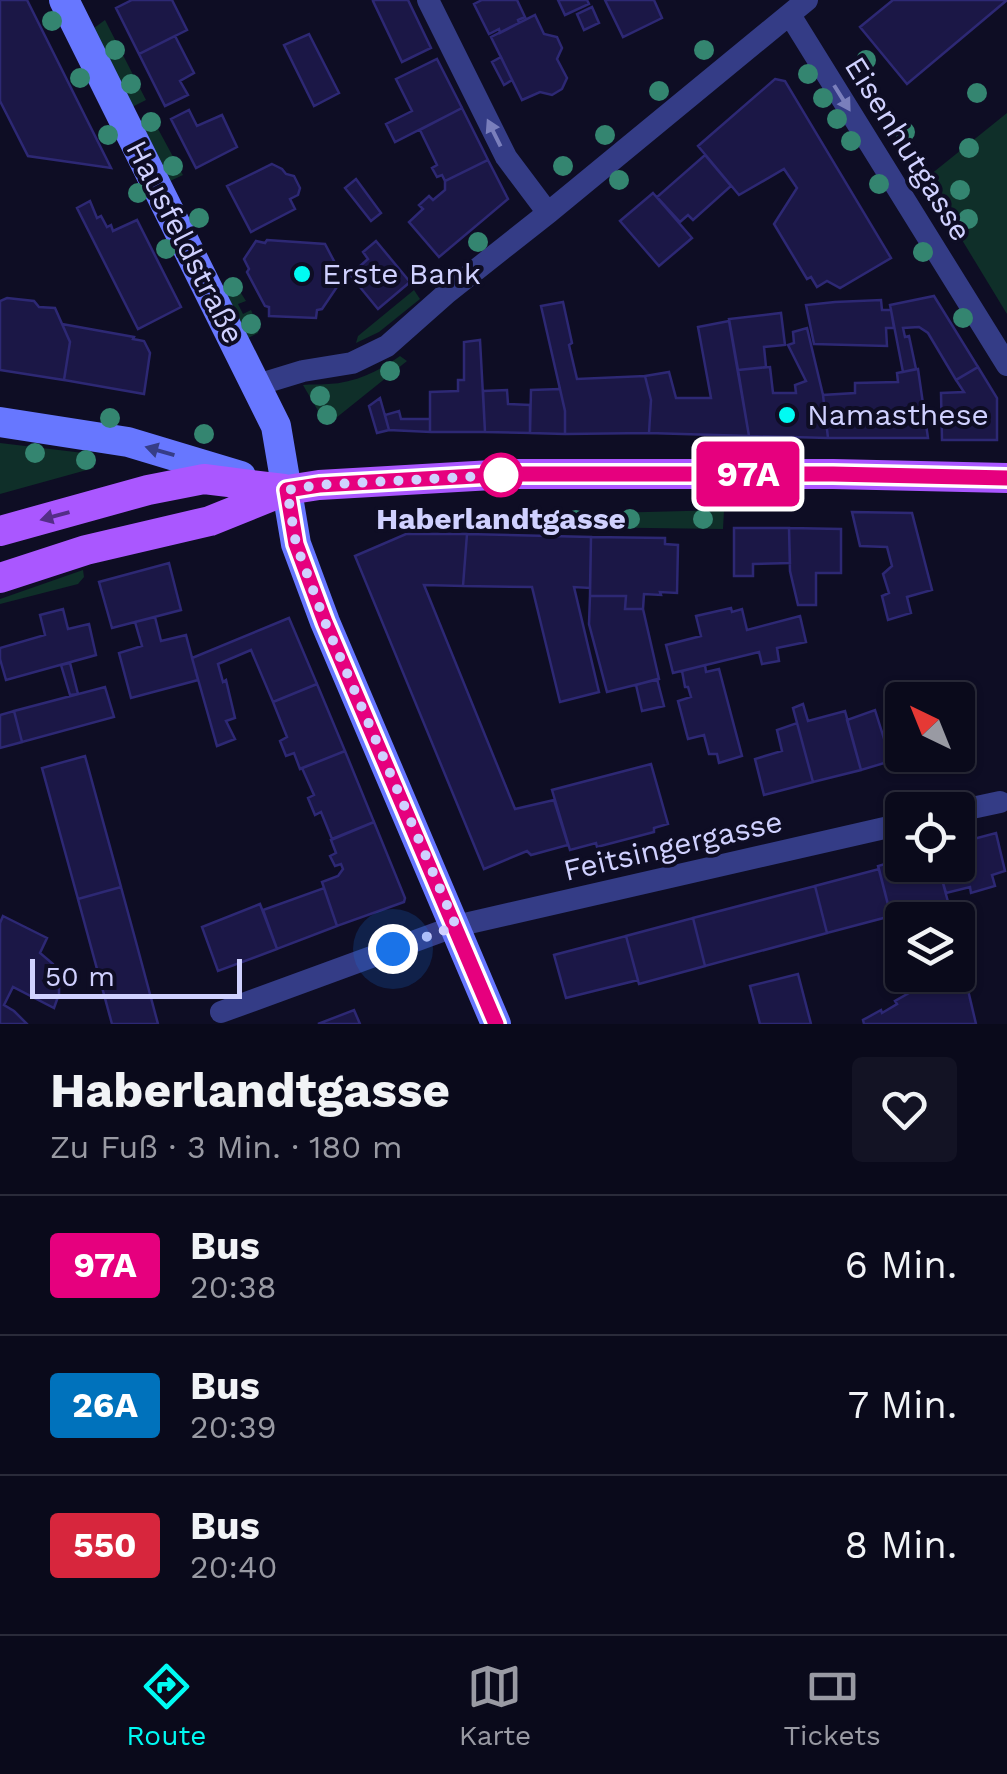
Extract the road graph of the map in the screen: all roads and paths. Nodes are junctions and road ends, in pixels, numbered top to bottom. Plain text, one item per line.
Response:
1 (64, 0) edge
2 (428, 0) edge
3 (798, 8) edge
4 (548, 214) junction
5 (1007, 365) edge
6 (257, 385) junction
7 (0, 422) edge
8 (1007, 478) edge
9 (287, 490) junction
10 (0, 530) edge
11 (0, 578) edge
12 (1000, 802) dead end
13 (975, 808) edge
14 (885, 828) edge
15 (456, 926) junction
16 (220, 1012) dead end
17 (496, 1024) edge

1 - 6 street, Hausfeldstraße
4 -> 2 street
3 - 4 street
3 -> 5 street, Eisenhutgasse
4 - 6 street
6 - 9 street, Hausfeldstraße
9 -> 7 street
8 - 9 main road
9 -> 10 main road
9 - 11 main road
9 - 15 street, Hausfeldstraße
12 - 13 street
14 - 15 street, Feitsingergasse
15 - 16 street, Feitsingergasse
15 - 17 street, Hausfeldstraße

